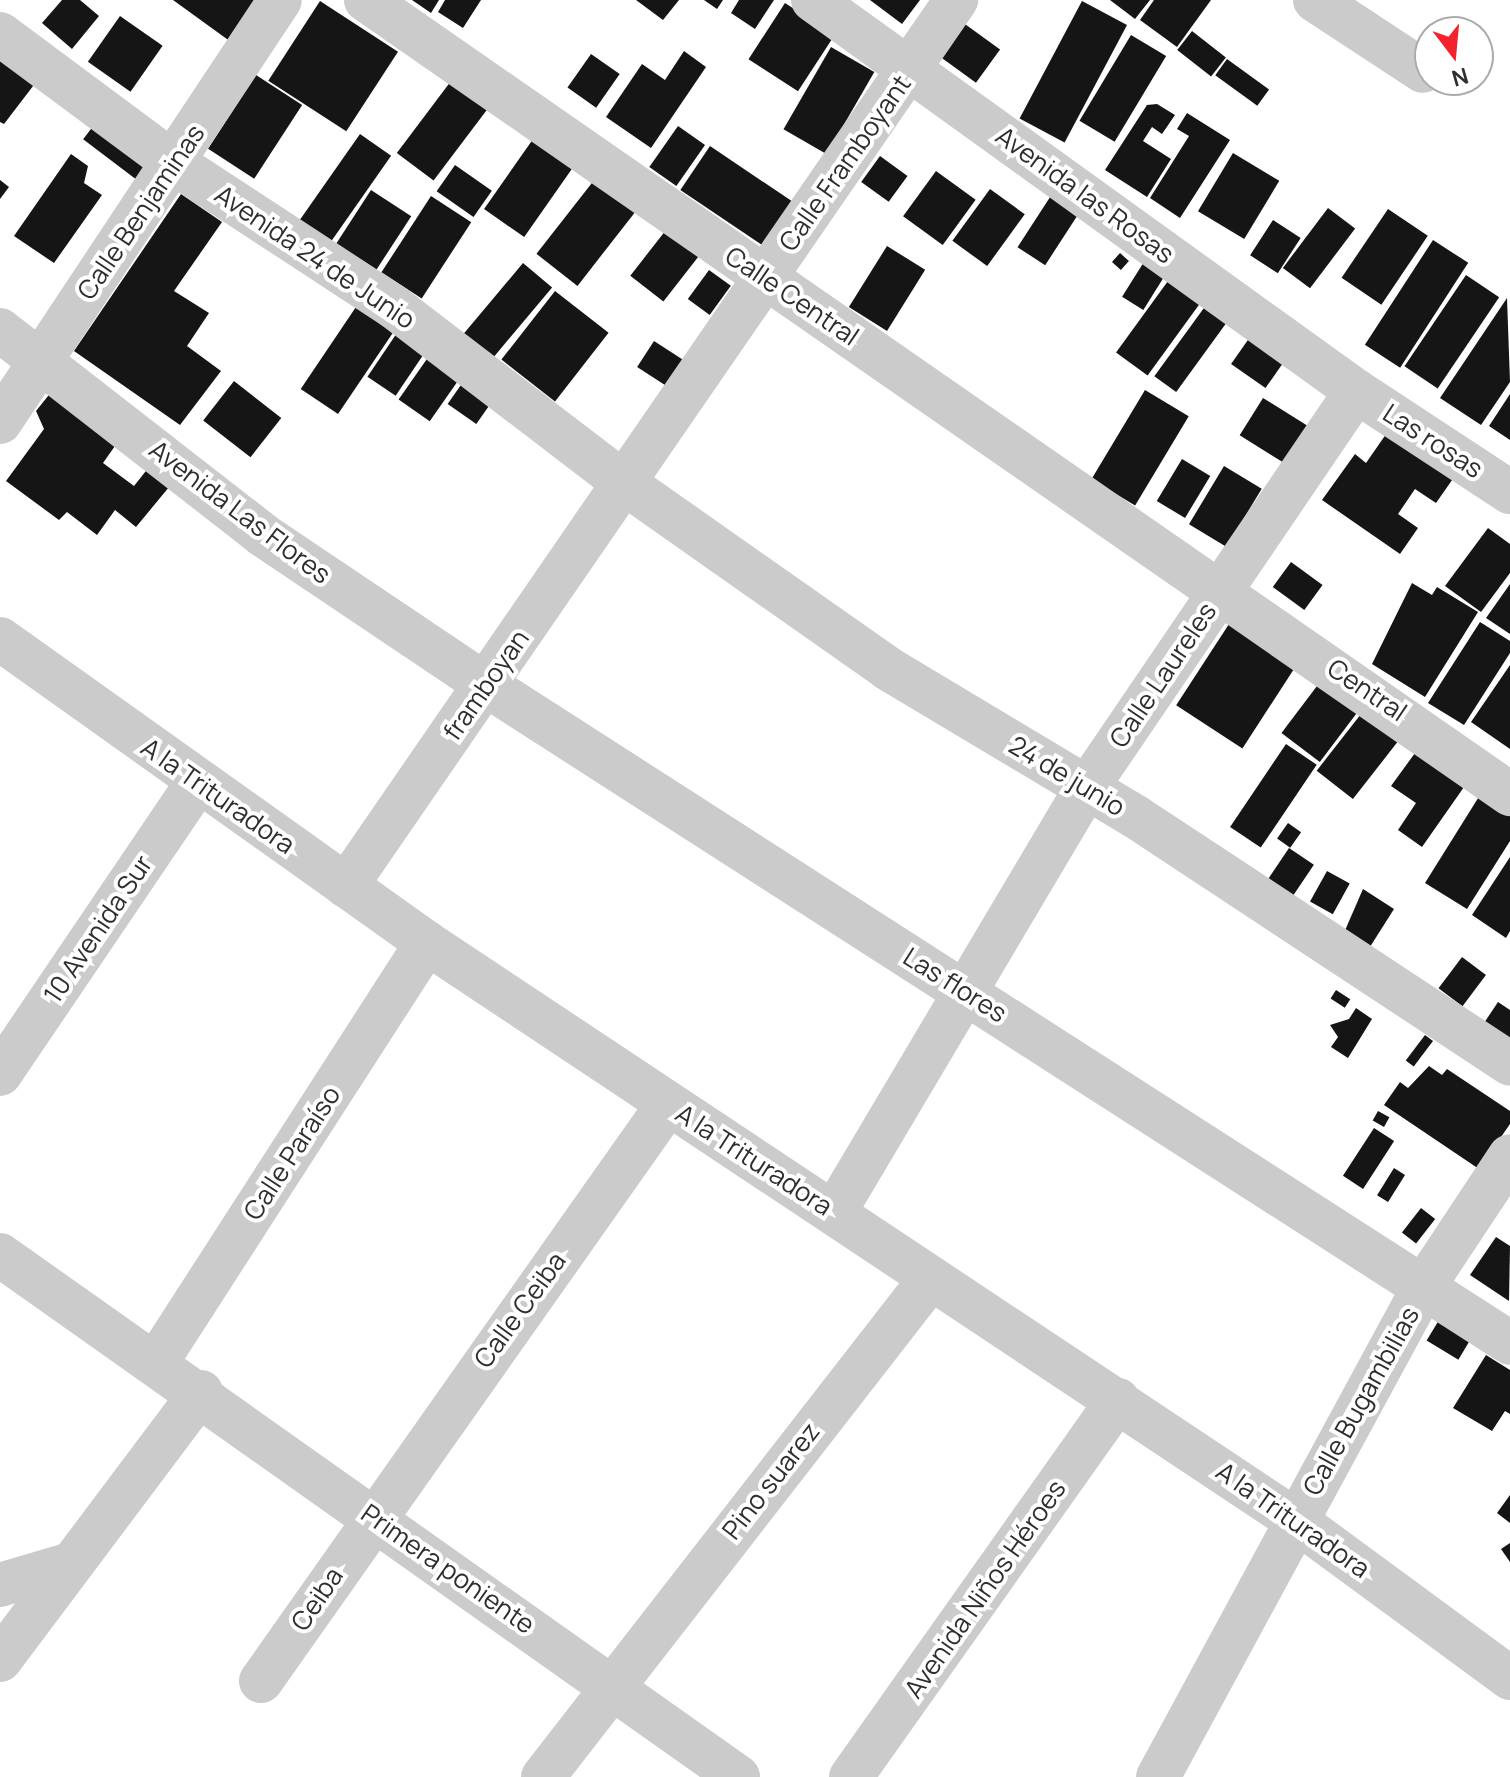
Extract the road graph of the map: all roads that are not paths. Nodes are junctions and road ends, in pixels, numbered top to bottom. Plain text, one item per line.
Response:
1 (280, 0) edge
2 (366, 0) edge
3 (813, 0) edge
4 (956, 0) edge
5 (1315, 0) edge
6 (0, 34) edge
7 (1414, 65) edge
8 (911, 70) junction
9 (174, 163) junction
10 (765, 277) junction
11 (0, 330) edge
12 (42, 359) junction
13 (1356, 391) junction
14 (0, 422) edge
15 (627, 485) junction
16 (1510, 492) edge
17 (1219, 591) junction
18 (0, 639) edge
19 (486, 685) junction
20 (197, 783) junction
21 (1086, 789) junction
22 (1510, 794) edge
23 (346, 886) junction
24 (427, 943) junction
25 (966, 991) junction
26 (1510, 1064) edge
27 (0, 1074) edge
28 (668, 1104) junction
29 (1510, 1156) edge
30 (834, 1213) junction
31 (0, 1255) edge
32 (931, 1278) junction
33 (1426, 1283) junction
34 (1510, 1343) edge
35 (156, 1363) junction
36 (201, 1392) junction
37 (1118, 1400) junction
38 (372, 1516) junction
39 (1295, 1520) junction
40 (68, 1565) junction
41 (0, 1585) edge
42 (0, 1660) edge
43 (1510, 1678) edge
44 (261, 1681) dead end
45 (611, 1684) junction
46 (543, 1777) edge
47 (738, 1777) edge
48 (851, 1777) edge
49 (1158, 1777) edge

1 - 9 street, Calle Benjaminas
2 - 10 street, Calle Central
3 - 8 street, Avenida las Rosas
4 - 8 street, Calle Framboyant
5 - 7 street
6 - 9 street, Avenida 24 de Junio
8 - 10 street, Calle Framboyant
8 - 13 street, Avenida las Rosas
9 - 12 street, Calle Benjaminas
9 - 15 street, Avenida 24 de Junio
10 - 15 street, Calle Framboyant
10 - 17 street, Calle Central
11 - 12 street, Avenida Las Flores
12 - 14 street, Calle Benjaminas
12 - 19 street, Avenida Las Flores
13 - 16 street, Las rosas
13 - 17 street, Calle Laureles
15 - 19 street, framboyan
15 - 21 street, 24 de junio
17 - 21 street, Calle Laureles
17 - 22 street, Central
18 - 20 street, A la Trituradora
19 - 23 street, framboyan
19 - 25 street, Las flores
20 - 23 street, A la Trituradora
20 - 27 street, 10 Avenida Sur
21 - 25 street, Calle Laureles
21 - 26 street, 24 de junio
23 - 24 street, A la Trituradora
24 - 28 street, A la Trituradora
24 - 35 street, Calle Paraíso
25 - 30 street, Calle Laureles
25 - 33 street, Las flores
28 - 30 street, A la Trituradora
28 - 38 street, Calle Ceiba
29 - 33 street, Calle Bugambilias
30 - 32 street, A la Trituradora
31 - 35 street, Primera poniente
32 - 37 street, A la Trituradora
32 - 45 street, Pino suarez
33 - 34 street
33 - 39 street, Calle Bugambilias
35 - 36 street, Primera poniente
36 - 38 street, Primera poniente
36 - 40 street
37 - 39 street, A la Trituradora
37 - 48 street, Avenida Niños Héroes
38 - 44 street, Ceiba
38 - 45 street, Primera poniente
39 - 43 street, A la Trituradora
39 - 49 street, Calle Bugambilias
40 - 41 street
40 - 42 street
45 - 46 street, Pino suarez
45 - 47 street, Primera poniente

